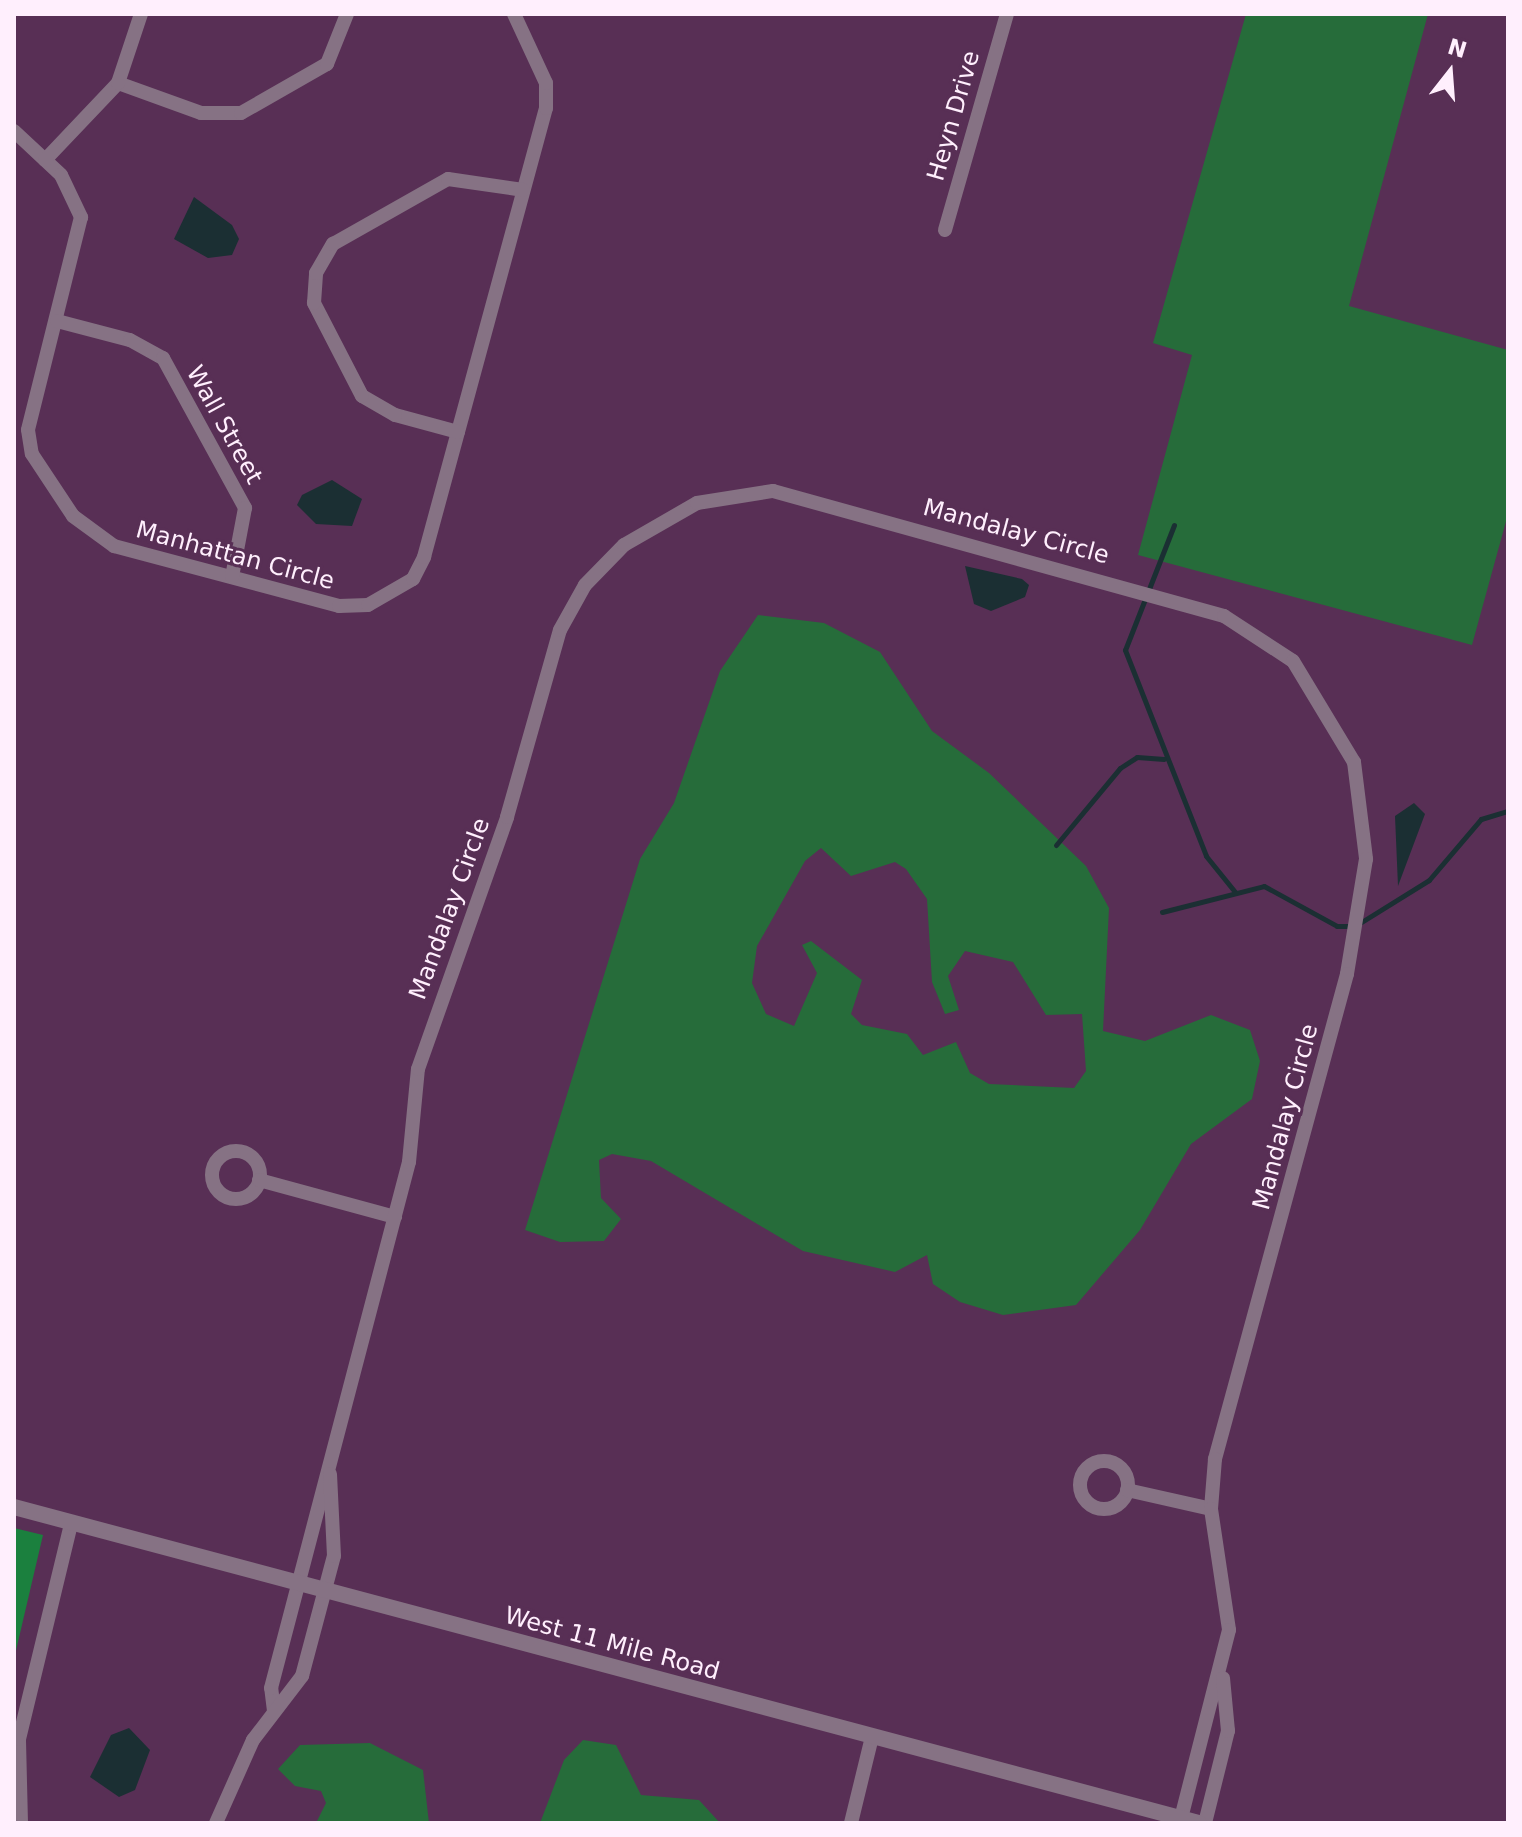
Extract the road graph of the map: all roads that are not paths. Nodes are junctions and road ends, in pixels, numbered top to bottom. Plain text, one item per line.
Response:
1 (141, 14) edge
2 (347, 14) edge
3 (514, 14) edge
4 (1007, 14) edge
5 (118, 83) junction
6 (14, 131) edge
7 (45, 160) junction
8 (523, 190) junction
9 (945, 230) dead end
10 (57, 321) junction
11 (458, 432) junction
12 (232, 577) junction
13 (259, 1180) dead end
14 (395, 1217) junction
15 (329, 1463) junction
16 (1127, 1490) dead end
17 (14, 1507) edge
18 (1211, 1509) junction
19 (71, 1524) junction
20 (298, 1585) junction
21 (324, 1592) junction
22 (1222, 1670) junction
23 (274, 1711) junction
24 (872, 1737) junction
25 (1181, 1818) junction
26 (21, 1823) edge
27 (216, 1823) edge
28 (851, 1823) edge
29 (1202, 1823) edge

1 - 5 street
2 - 5 street
3 - 8 street, Manhattan Circle
4 - 9 street, Heyn Drive
5 - 7 street
6 - 7 street, Manhattan Circle
7 - 10 street, Manhattan Circle
8 - 11 street, Manhattan Circle
8 - 11 street
10 - 12 street, Wall Street
10 - 12 street, Manhattan Circle
11 - 12 street, Manhattan Circle
13 - 14 street
14 - 15 street, Mandalay Circle
14 - 18 street, Mandalay Circle
15 - 20 street, Mandalay Circle
15 - 21 street
16 - 18 street
17 - 19 street, West 11 Mile Road
18 - 22 street, Mandalay Circle
19 - 20 street, West 11 Mile Road
19 - 26 street
20 - 21 street, West 11 Mile Road
20 - 23 street, Mandalay Circle
21 - 23 street
21 - 24 street, West 11 Mile Road
22 - 25 street, Mandalay Circle
22 - 29 street
23 - 27 street
24 - 25 street, West 11 Mile Road
24 - 28 street
25 - 29 street, West 11 Mile Road

